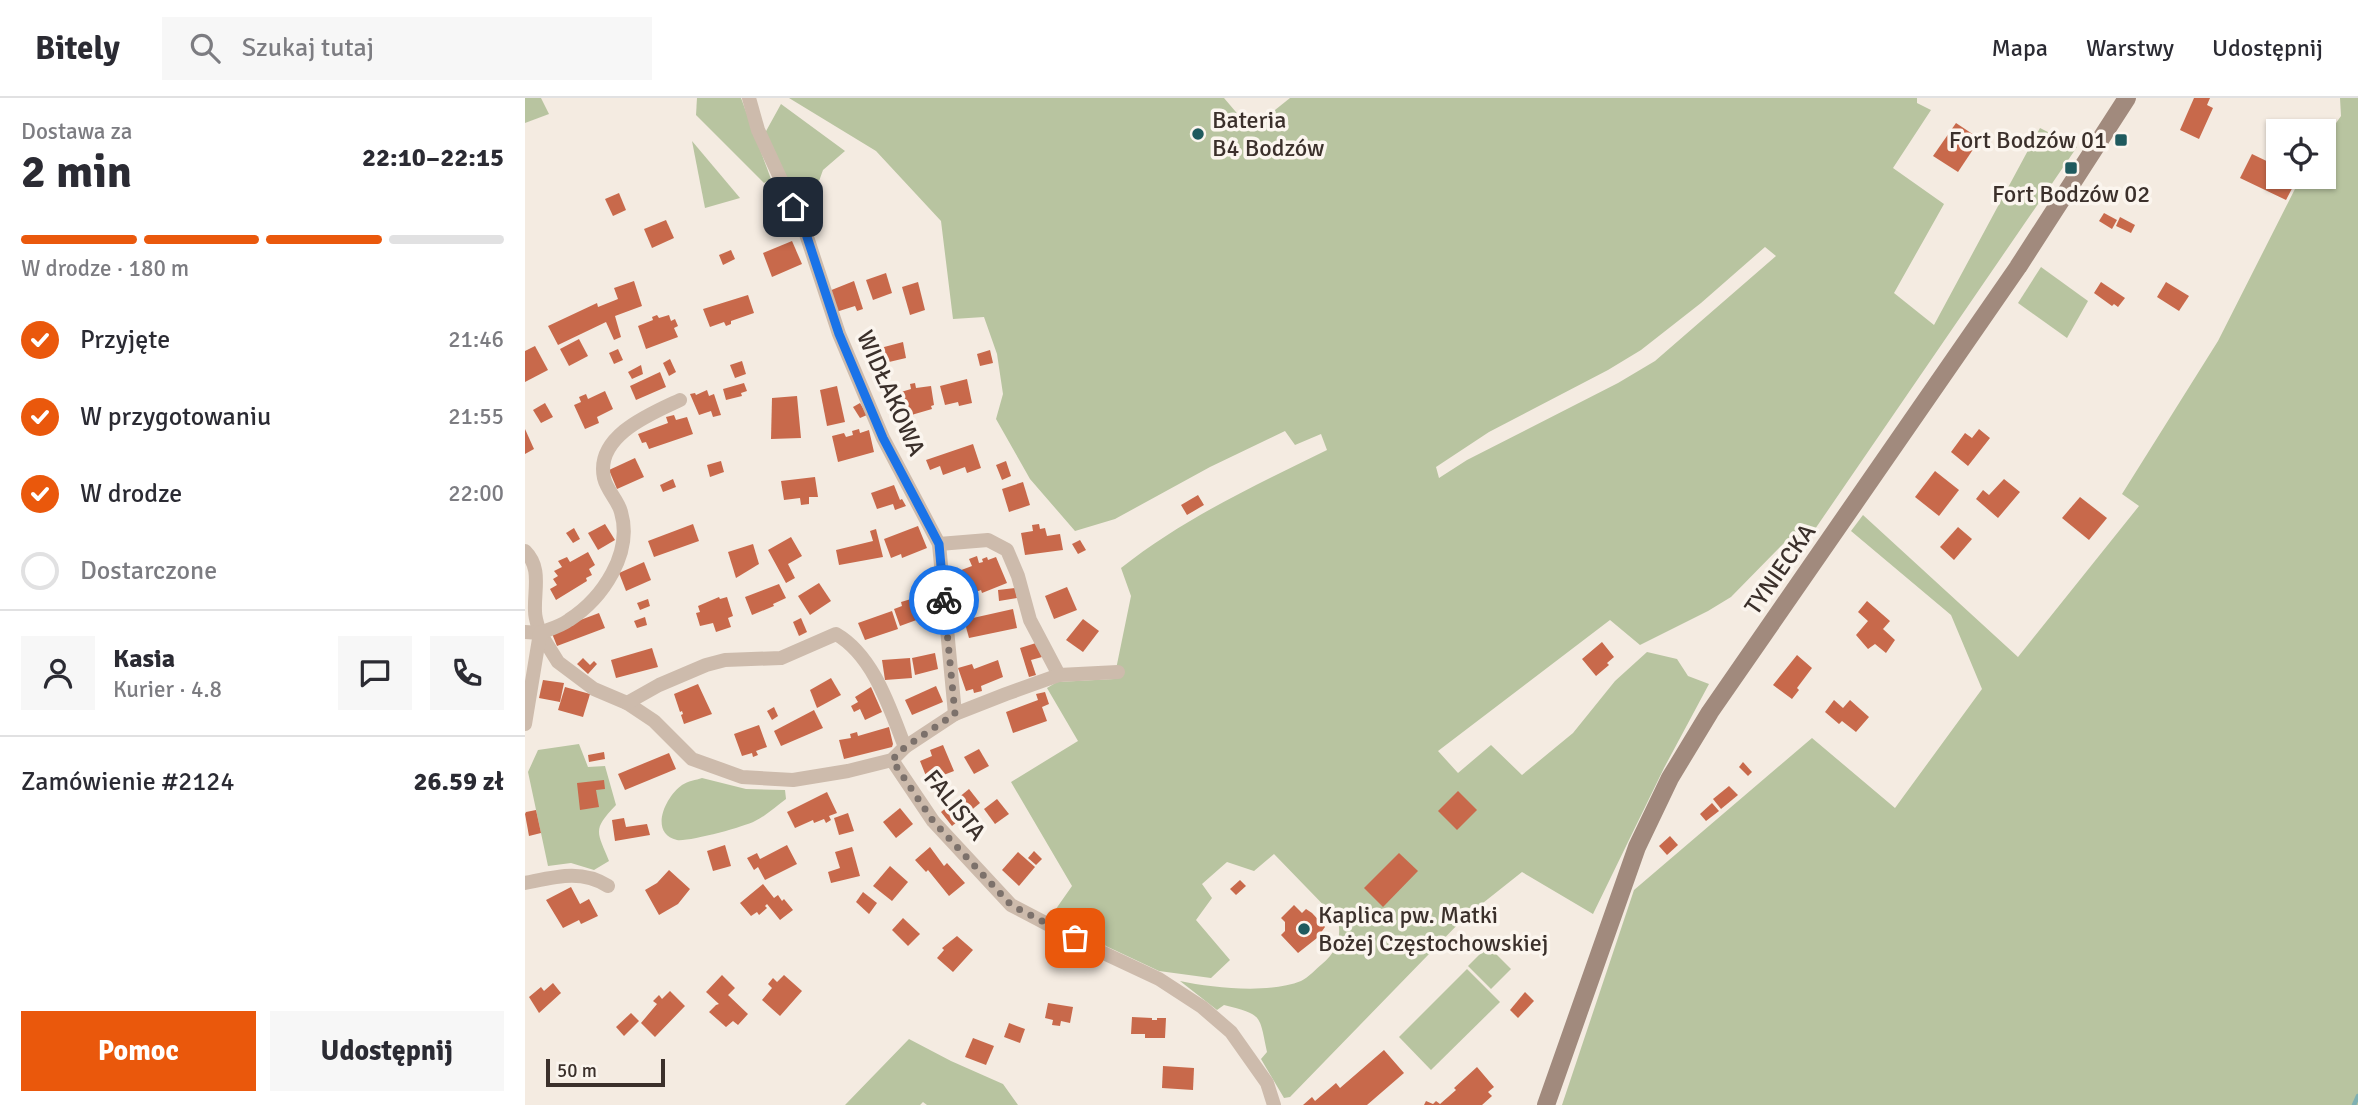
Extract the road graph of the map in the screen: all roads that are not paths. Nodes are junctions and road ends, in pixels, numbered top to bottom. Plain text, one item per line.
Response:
1 (748, 98) edge
2 (2127, 98) edge
3 (680, 400) dead end
4 (939, 544) junction
5 (525, 551) edge
6 (525, 632) edge
7 (540, 633) junction
8 (1118, 672) dead end
9 (1059, 675) junction
10 (627, 703) junction
11 (955, 714) junction
12 (525, 724) edge
13 (905, 747) junction
14 (892, 760) junction
15 (525, 883) edge
16 (608, 887) dead end
17 (1274, 1105) edge
18 (1546, 1105) edge

1 - 4 street, WIDŁAKOWA
2 - 18 street, TYNIECKA
3 - 7 street
4 - 9 street
4 - 11 street, WIDŁAKOWA
5 - 7 street
6 - 7 street
7 - 10 street, FALISTA
7 - 12 street
8 - 9 street
9 - 11 street
10 - 13 street
10 - 14 street, FALISTA
11 - 13 street
13 - 14 street
14 - 17 street, FALISTA
15 - 16 street

